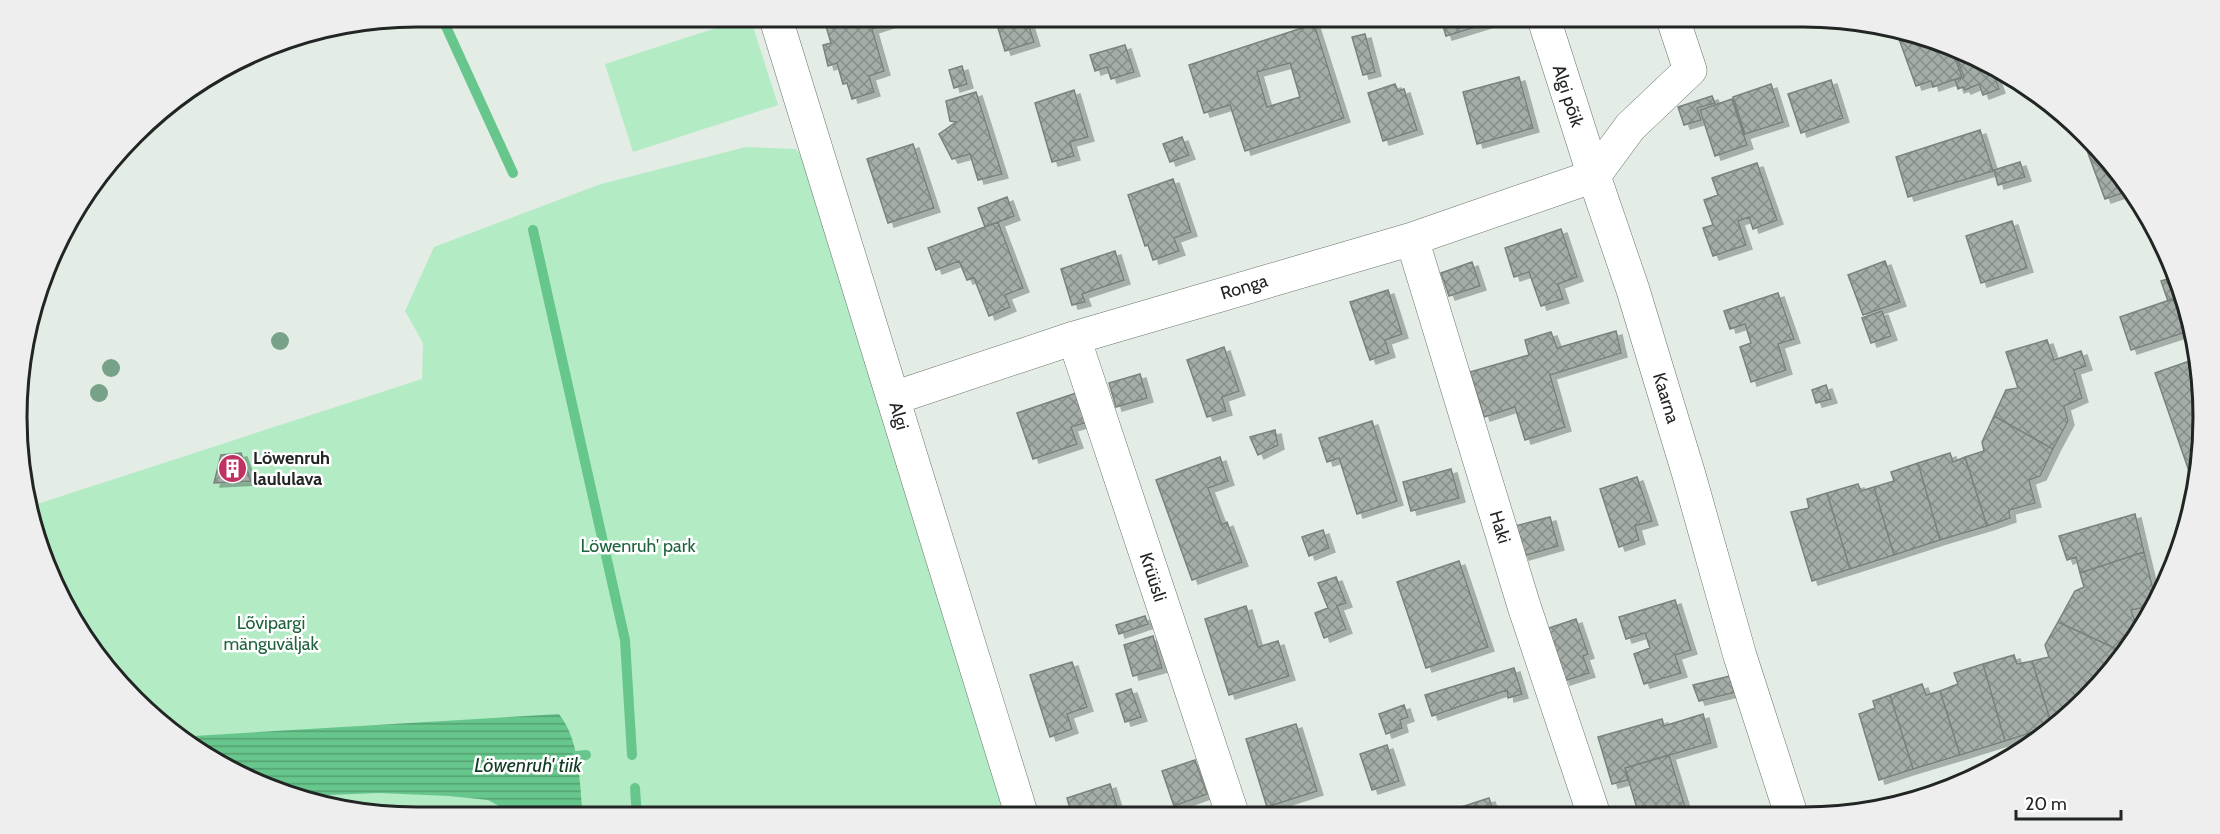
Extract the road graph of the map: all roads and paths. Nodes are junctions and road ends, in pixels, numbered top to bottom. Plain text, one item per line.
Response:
1 (778, 27) edge
2 (1547, 27) edge
3 (1676, 27) edge
4 (1594, 176) junction
5 (1412, 239) junction
6 (1074, 338) junction
7 (894, 398) junction
8 (1019, 807) edge
9 (1230, 807) edge
10 (1591, 807) edge
11 (1789, 807) edge

1 - 7 street, Algi
2 - 4 street, Algi põik
3 - 4 street
4 - 5 street, Ronga
4 - 11 street, Kaarna
5 - 6 street, Ronga
5 - 10 street, Haki
6 - 7 street, Ronga
6 - 9 street, Krüüsli
7 - 8 street, Algi

